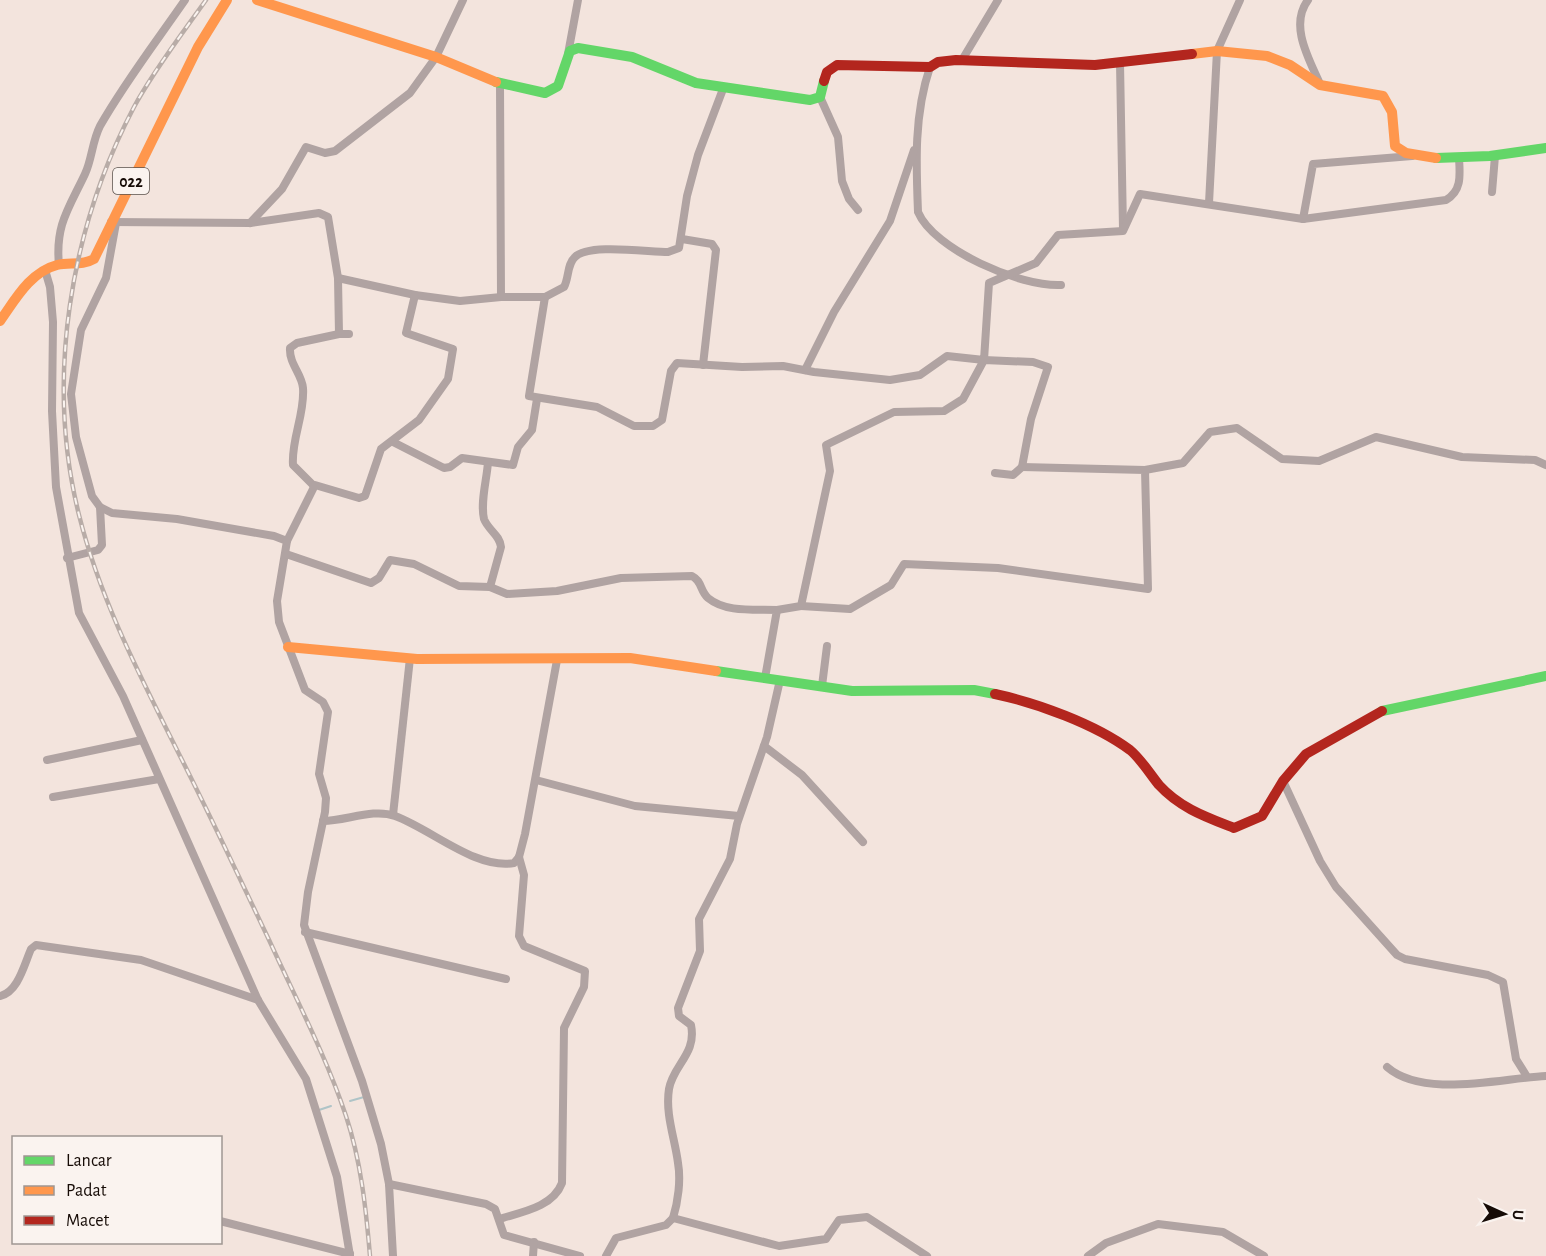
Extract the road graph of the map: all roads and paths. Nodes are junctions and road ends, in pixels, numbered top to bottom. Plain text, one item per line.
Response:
1 (185, 0) edge
2 (227, 0) edge
3 (257, 0) edge
4 (463, 0) edge
5 (578, 0) edge
6 (998, 0) edge
7 (1240, 0) edge
8 (1308, 0) edge
9 (1217, 51) junction
10 (436, 57) junction
11 (567, 57) junction
12 (962, 60) junction
13 (1120, 63) junction
14 (930, 67) junction
15 (500, 84) junction
16 (1320, 85) junction
17 (723, 89) junction
18 (820, 97) junction
19 (916, 143) junction
20 (1546, 148) edge
21 (1412, 156) junction
22 (1494, 156) junction
23 (1459, 158) junction
24 (1492, 192) dead end
25 (1209, 203) junction
26 (858, 210) dead end
27 (1303, 219) junction
28 (113, 222) junction
29 (250, 223) junction
30 (1123, 231) junction
31 (682, 239) junction
32 (59, 265) junction
33 (45, 270) junction
34 (1009, 275) junction
35 (338, 278) junction
36 (1061, 285) dead end
37 (415, 295) junction
38 (501, 297) junction
39 (545, 297) junction
40 (0, 321) edge
41 (339, 334) junction
42 (349, 334) dead end
43 (984, 360) junction
44 (704, 365) junction
45 (805, 370) junction
46 (537, 399) junction
47 (393, 442) junction
48 (489, 462) junction
49 (1546, 465) edge
50 (1022, 467) junction
51 (1146, 470) junction
52 (995, 473) dead end
53 (314, 486) junction
54 (100, 507) junction
55 (287, 541) junction
56 (286, 554) junction
57 (67, 558) junction
58 (490, 587) junction
59 (801, 606) junction
60 (777, 610) junction
61 (827, 646) dead end
62 (288, 647) junction
63 (410, 658) junction
64 (557, 660) junction
65 (1546, 676) edge
66 (765, 678) junction
67 (780, 680) junction
68 (822, 686) junction
69 (142, 740) junction
70 (764, 746) junction
71 (47, 760) dead end
72 (159, 779) junction
73 (536, 780) junction
74 (1283, 781) junction
75 (53, 797) dead end
76 (393, 816) junction
77 (739, 816) junction
78 (323, 821) junction
79 (863, 842) dead end
80 (519, 857) junction
81 (305, 932) junction
82 (506, 979) dead end
83 (0, 996) edge
84 (258, 1000) junction
85 (1387, 1067) dead end
86 (1526, 1075) junction
87 (1546, 1076) edge
88 (389, 1184) junction
89 (673, 1218) junction
90 (499, 1220) junction
91 (222, 1222) edge
92 (534, 1242) junction
93 (609, 1254) edge
94 (350, 1255) edge
95 (393, 1256) edge
96 (533, 1256) edge
97 (580, 1256) edge
98 (927, 1256) edge
99 (1088, 1256) edge
100 (1264, 1256) edge

1 - 32 street
2 - 28 street, 022
3 - 10 street
4 - 10 street
5 - 11 street
6 - 12 street
7 - 9 street
8 - 16 street
9 - 13 street
9 - 16 street
9 - 25 street
10 - 15 street
10 - 29 street
11 - 15 street
11 - 17 street
12 - 13 street
12 - 14 street
13 - 30 street
14 - 18 street
14 - 19 street
15 - 38 street
16 - 21 street
17 - 18 street
17 - 31 street
18 - 26 street
19 - 34 street
19 - 45 street
20 - 22 street
21 - 23 street
21 - 27 street
22 - 23 street
22 - 24 street
23 - 27 street
25 - 27 street
25 - 30 street
28 - 29 street
28 - 32 street, 022
28 - 54 street
29 - 35 street
30 - 34 street
31 - 39 street
31 - 44 street
32 - 33 street, 022
33 - 40 street, 022
33 - 57 street
34 - 36 street
34 - 43 street
35 - 37 street
35 - 41 street
37 - 38 street
37 - 47 street
38 - 39 street
39 - 46 street
41 - 42 street
41 - 53 street
43 - 45 street
43 - 50 street
43 - 59 street
44 - 45 street
44 - 46 street
46 - 48 street
47 - 48 street
47 - 53 street
48 - 58 street
49 - 51 street
50 - 51 street
50 - 52 street
51 - 59 street
53 - 55 street
54 - 55 street
54 - 57 street
55 - 56 street
56 - 58 street
56 - 62 street
57 - 69 street
58 - 60 street
59 - 60 street
60 - 66 street
61 - 68 street
62 - 63 street
62 - 78 street
63 - 64 street
63 - 76 street
64 - 66 street
64 - 73 street
65 - 74 street
66 - 67 street
67 - 68 street
67 - 70 street
68 - 74 street
69 - 71 street
69 - 72 street
70 - 77 street
70 - 79 street
72 - 75 street
72 - 84 street
73 - 77 street
73 - 80 street
74 - 86 street
76 - 78 street
76 - 80 street
77 - 89 street
78 - 81 street
80 - 90 street
81 - 82 street
81 - 88 street
83 - 84 street
84 - 94 street
85 - 86 street
86 - 87 street
88 - 90 street
88 - 95 street
89 - 93 street
89 - 98 street
90 - 92 street
91 - 94 street
92 - 96 street
92 - 97 street
99 - 100 street

